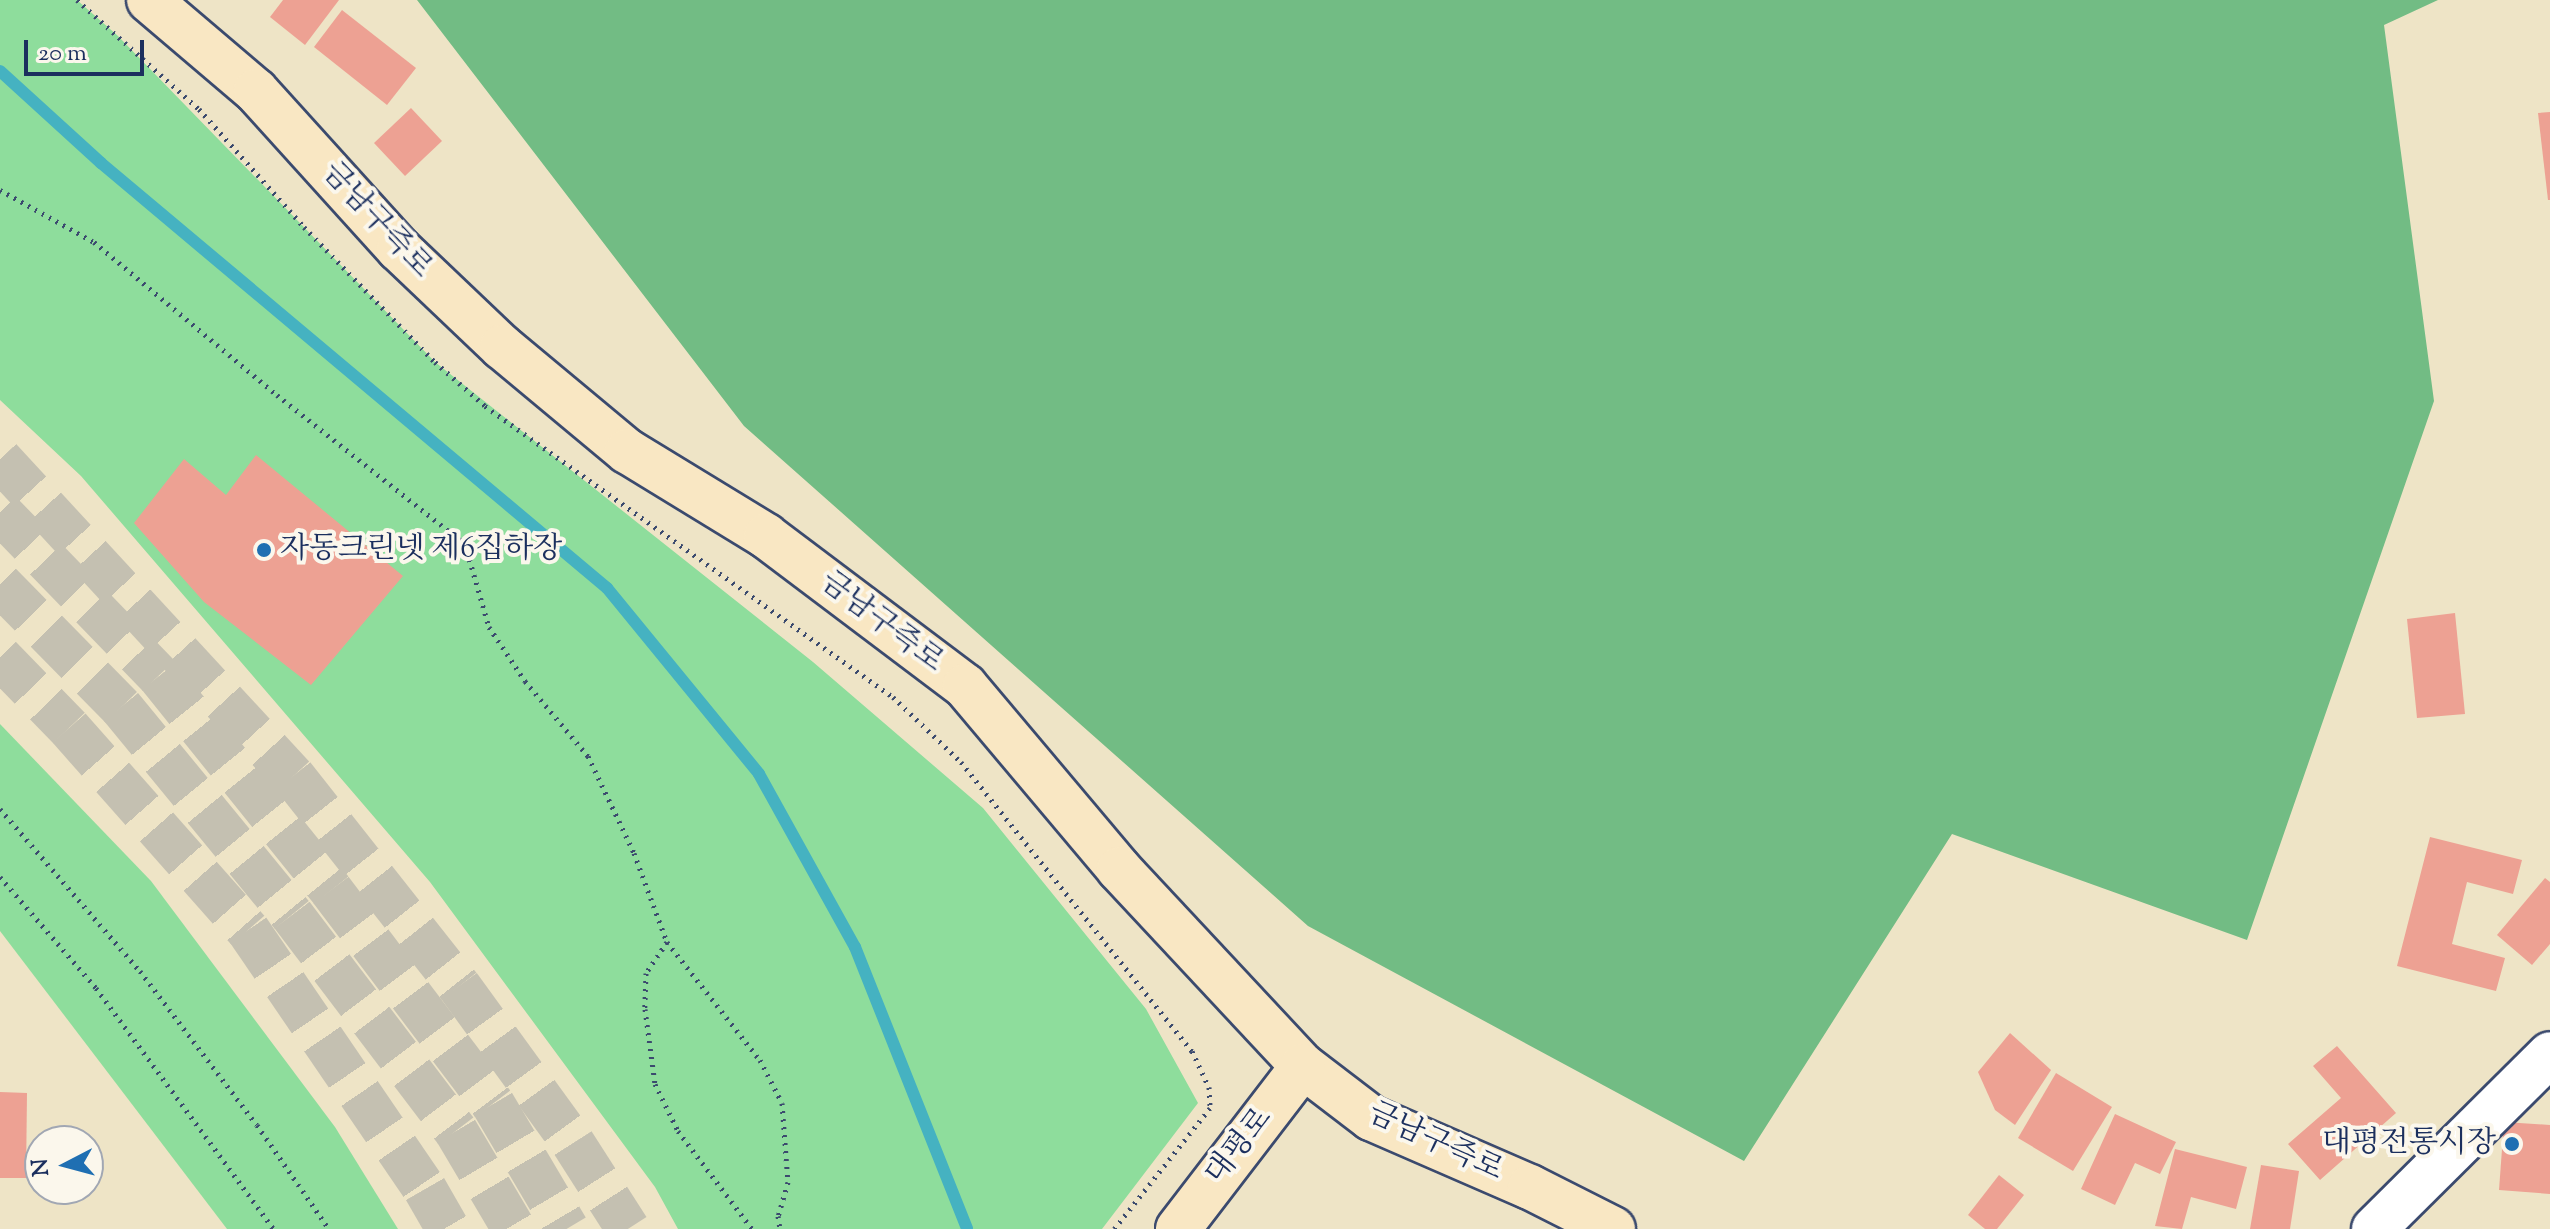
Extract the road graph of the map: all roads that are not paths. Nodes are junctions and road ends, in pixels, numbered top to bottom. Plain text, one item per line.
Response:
1 (149, 0) edge
2 (2550, 1054) edge
3 (1303, 1066) junction
4 (1178, 1229) edge
5 (1613, 1229) edge
6 (2374, 1229) edge

1 - 3 main road, 금남구즉로
2 - 6 street
3 - 4 main road, 대평로
3 - 5 main road, 금남구즉로

